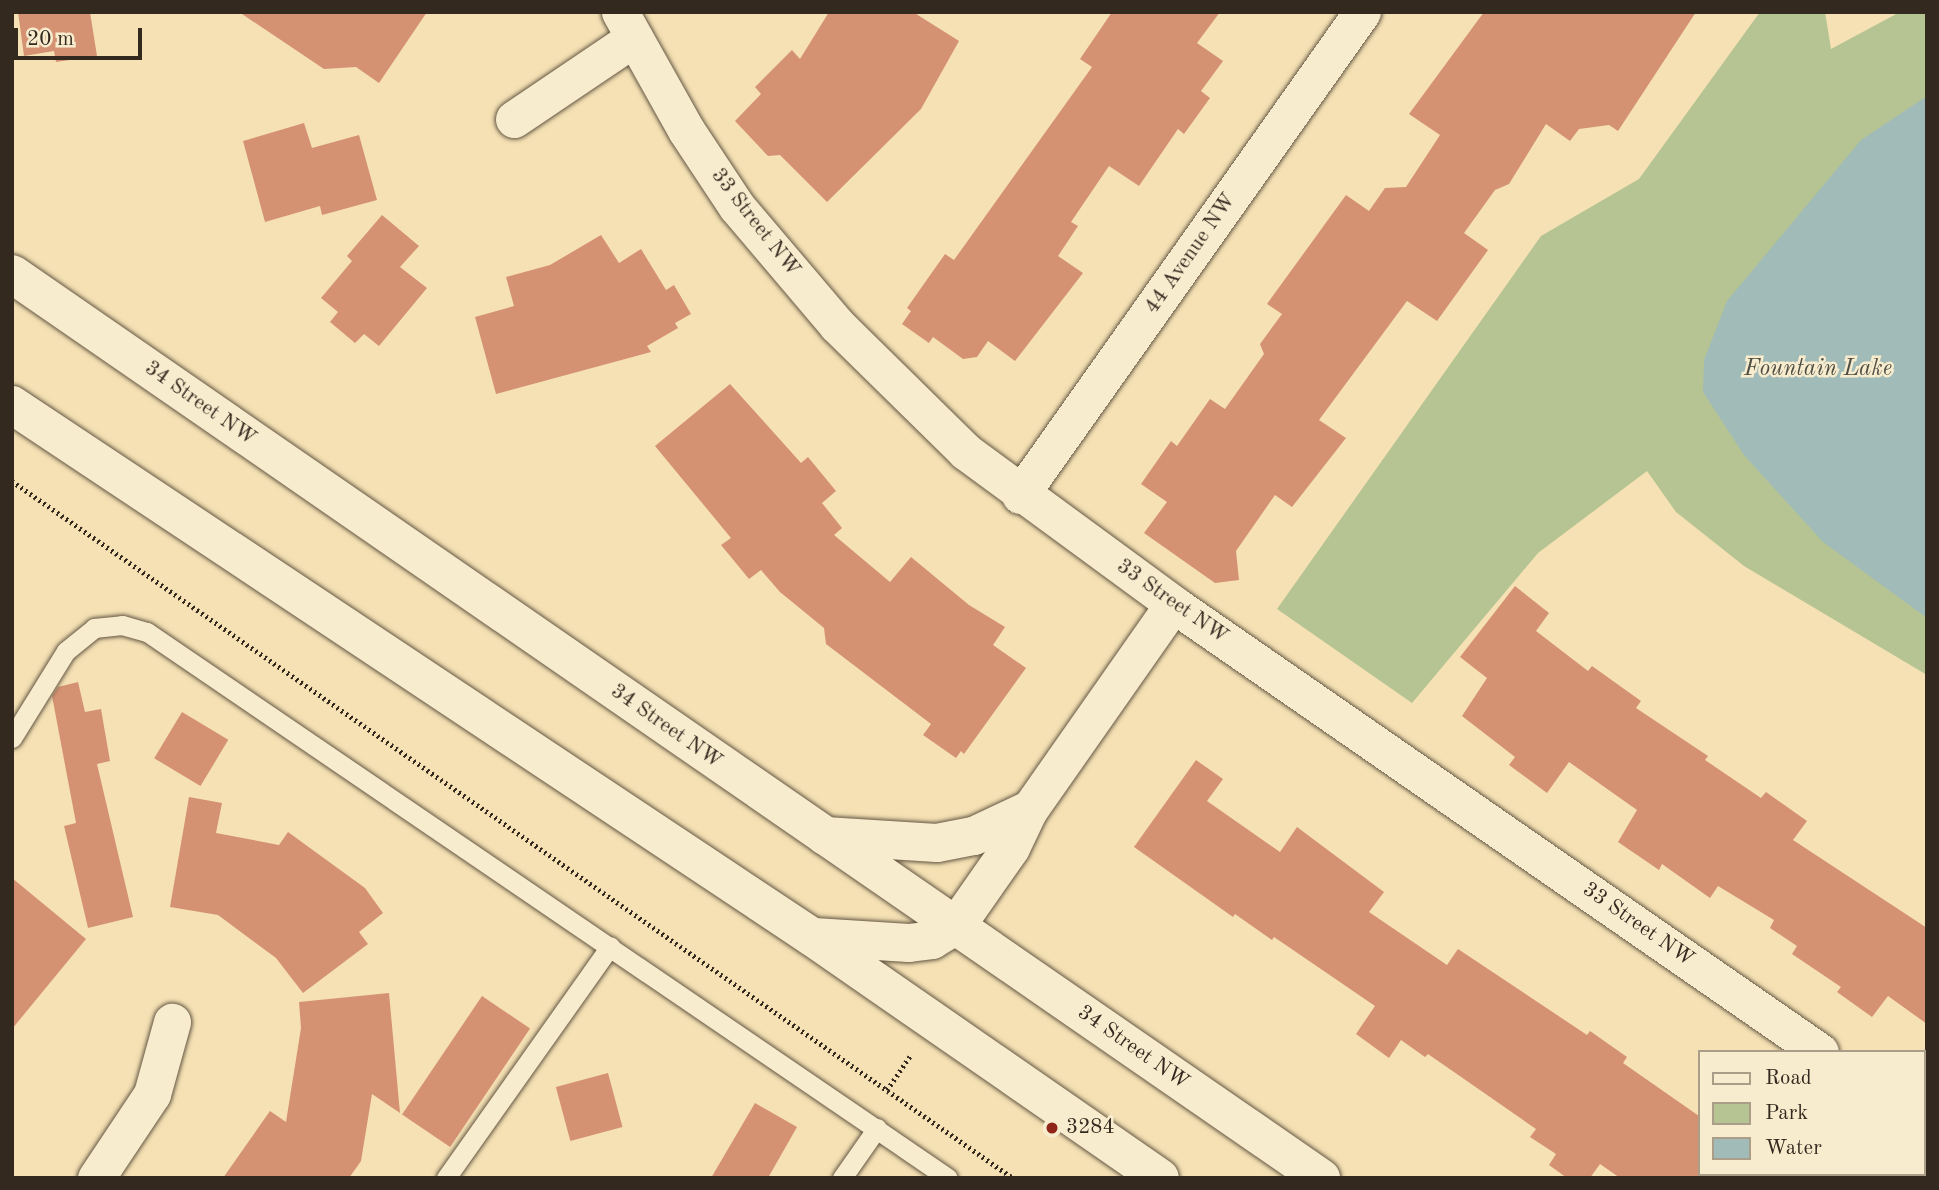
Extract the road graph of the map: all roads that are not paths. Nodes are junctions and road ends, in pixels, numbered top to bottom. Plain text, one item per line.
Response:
1 (1362, 12) edge
2 (627, 25) edge
3 (514, 119) dead end
4 (12, 274) edge
5 (12, 405) edge
6 (1020, 495) junction
7 (1173, 604) junction
8 (12, 738) edge
9 (1030, 810) junction
10 (824, 836) junction
11 (957, 925) junction
12 (812, 937) junction
13 (610, 946) junction
14 (172, 1022) dead end
15 (1817, 1050) edge
16 (877, 1128) junction
17 (96, 1178) edge
18 (446, 1178) edge
19 (842, 1178) edge
20 (948, 1178) edge
21 (1160, 1178) edge
22 (1321, 1178) edge

1 - 6 street, 44 Avenue NW
2 - 3 street, 33 Street NW
2 - 6 street, 33 Street NW
4 - 10 main road, 34 Street NW
5 - 12 main road
6 - 7 street, 33 Street NW
7 - 9 street
7 - 15 street, 33 Street NW
8 - 13 lane
9 - 10 main road
9 - 11 main road
10 - 11 main road, 34 Street NW
11 - 12 main road
11 - 22 main road, 34 Street NW
12 - 21 main road
13 - 16 lane
13 - 18 lane
14 - 17 street
16 - 19 lane
16 - 20 lane

